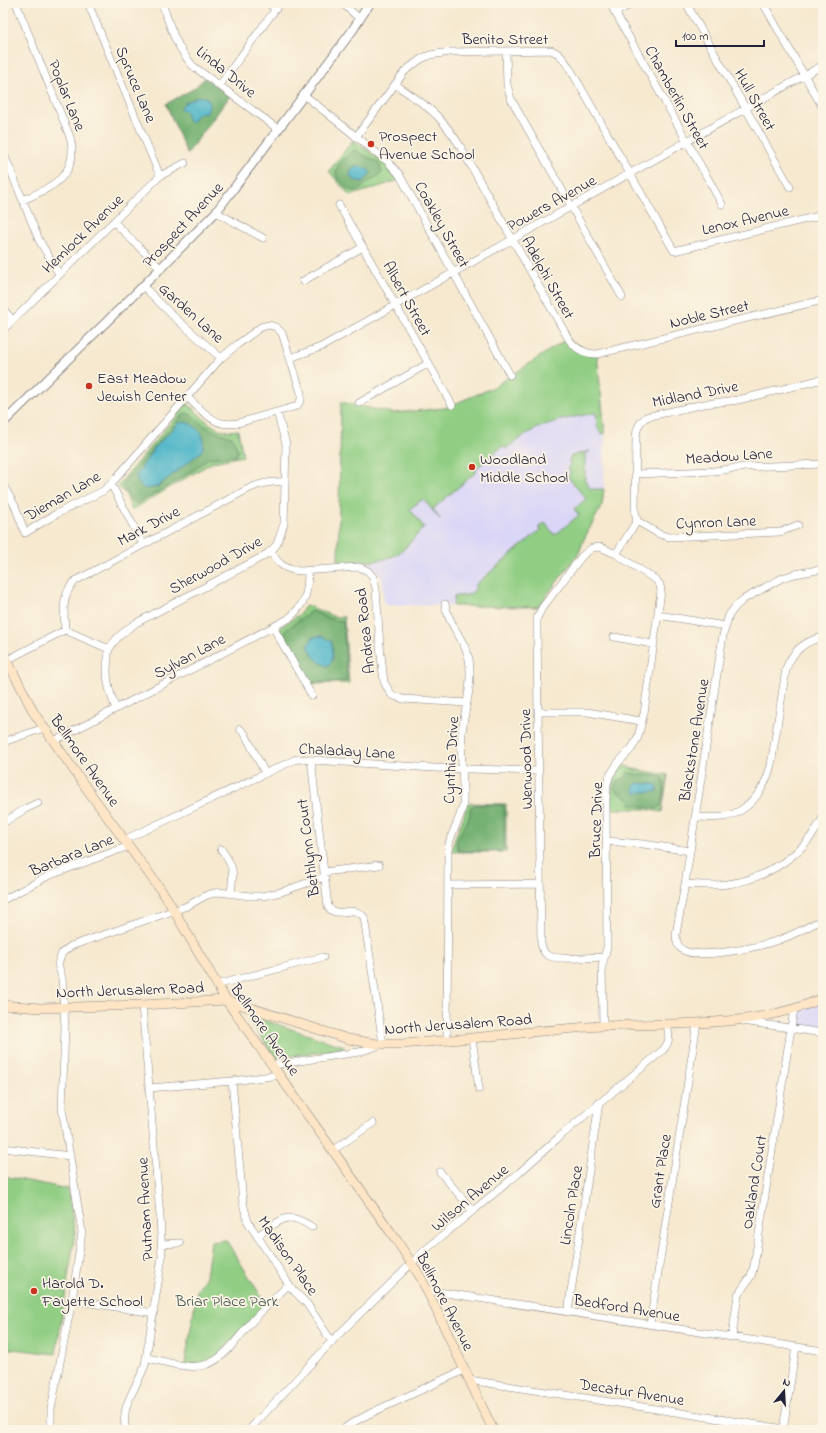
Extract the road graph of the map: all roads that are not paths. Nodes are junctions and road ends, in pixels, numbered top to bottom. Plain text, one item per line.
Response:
1 (16, 3) edge
2 (88, 3) edge
3 (162, 3) edge
4 (268, 3) edge
5 (342, 3) edge
6 (370, 3) edge
7 (610, 3) edge
8 (633, 3) edge
9 (686, 3) edge
10 (763, 3) edge
11 (278, 6) edge
12 (615, 13) junction
13 (360, 19) junction
14 (506, 51) junction
15 (823, 65) edge
16 (804, 75) junction
17 (396, 85) junction
18 (219, 86) junction
19 (304, 95) junction
20 (745, 108) junction
21 (823, 108) edge
22 (278, 129) junction
23 (356, 137) junction
24 (687, 141) junction
25 (3, 152) edge
26 (185, 163) dead end
27 (629, 174) junction
28 (160, 176) junction
29 (790, 187) dead end
30 (23, 200) junction
31 (722, 204) dead end
32 (339, 205) dead end
33 (571, 206) junction
34 (216, 212) junction
35 (823, 215) edge
36 (114, 222) junction
37 (263, 238) dead end
38 (512, 239) junction
39 (363, 247) junction
40 (674, 251) joint
41 (161, 269) junction
42 (454, 272) junction
43 (58, 274) junction
44 (303, 281) dead end
45 (143, 286) junction
46 (622, 297) dead end
47 (823, 300) edge
48 (396, 305) junction
49 (3, 309) edge
50 (13, 320) junction
51 (3, 330) edge
52 (602, 352) joint
53 (221, 358) junction
54 (290, 358) junction
55 (429, 363) junction
56 (510, 375) dead end
57 (823, 379) edge
58 (186, 396) junction
59 (358, 403) dead end
60 (452, 405) dead end
61 (277, 412) junction
62 (3, 423) edge
63 (823, 464) edge
64 (636, 474) junction
65 (285, 482) junction
66 (111, 484) junction
67 (3, 485) edge
68 (637, 521) junction
69 (798, 525) dead end
70 (143, 544) junction
71 (270, 551) junction
72 (616, 554) junction
73 (823, 569) edge
74 (308, 571) junction
75 (445, 604) dead end
76 (658, 615) junction
77 (725, 626) junction
78 (273, 627) junction
79 (65, 630) junction
80 (614, 637) dead end
81 (823, 637) edge
82 (653, 644) junction
83 (109, 649) junction
84 (5, 656) edge
85 (312, 696) dead end
86 (467, 703) junction
87 (116, 709) junction
88 (538, 712) junction
89 (641, 721) junction
90 (44, 728) junction
91 (240, 729) dead end
92 (54, 741) junction
93 (3, 742) edge
94 (311, 760) junction
95 (462, 769) junction
96 (538, 771) junction
97 (265, 773) junction
98 (38, 803) dead end
99 (695, 817) junction
100 (823, 817) edge
101 (3, 823) edge
102 (606, 841) junction
103 (127, 843) junction
104 (221, 849) dead end
105 (690, 851) junction
106 (379, 865) dead end
107 (324, 874) junction
108 (540, 884) junction
109 (685, 884) junction
110 (448, 885) junction
111 (231, 893) junction
112 (3, 900) edge
113 (173, 910) junction
114 (823, 919) edge
115 (323, 957) dead end
116 (604, 957) junction
117 (216, 985) junction
118 (823, 998) edge
119 (226, 1000) junction
120 (3, 1005) edge
121 (142, 1005) junction
122 (64, 1007) junction
123 (794, 1009) junction
124 (736, 1020) junction
125 (696, 1023) junction
126 (668, 1024) junction
127 (602, 1026) junction
128 (791, 1028) junction
129 (823, 1033) edge
130 (472, 1038) junction
131 (447, 1040) junction
132 (383, 1044) junction
133 (273, 1065) junction
134 (280, 1075) junction
135 (232, 1081) junction
136 (149, 1088) junction
137 (479, 1089) dead end
138 (599, 1103) junction
139 (372, 1123) dead end
140 (3, 1148) edge
141 (334, 1150) junction
142 (70, 1156) junction
143 (440, 1172) dead end
144 (473, 1212) junction
145 (312, 1227) dead end
146 (257, 1236) junction
147 (180, 1243) dead end
148 (161, 1244) junction
149 (412, 1264) junction
150 (289, 1284) junction
151 (426, 1290) junction
152 (72, 1300) junction
153 (568, 1312) junction
154 (154, 1313) junction
155 (650, 1324) junction
156 (732, 1337) junction
157 (332, 1342) junction
158 (796, 1347) junction
159 (823, 1351) edge
160 (147, 1358) junction
161 (464, 1370) junction
162 (469, 1380) junction
163 (51, 1430) edge
164 (126, 1430) edge
165 (249, 1430) edge
166 (342, 1430) edge
167 (493, 1430) edge
168 (786, 1430) edge

1 - 30 street, Poplar Lane
2 - 28 street, Spruce Lane
3 - 18 street, Linda Drive
4 - 11 street
5 - 13 street
6 - 13 street, Prospect Avenue
7 - 12 street, Chamberlin Street
8 - 12 street
9 - 20 street, Hull Street
10 - 16 street
11 - 18 street
12 - 24 street, Chamberlin Street
13 - 19 street, Prospect Avenue
14 - 17 street, Benito Street
14 - 27 street, Benito Street
14 - 33 street
15 - 16 street, Powers Avenue
16 - 20 street, Powers Avenue
16 - 21 street
17 - 23 street, Benito Street
17 - 38 street, Adelphi Street
18 - 22 street, Linda Drive
19 - 22 street, Prospect Avenue
19 - 23 street, Coakley Street
20 - 24 street, Powers Avenue
20 - 29 street, Hull Street
22 - 34 street, Prospect Avenue
23 - 42 street, Coakley Street
24 - 27 street, Powers Avenue
24 - 31 street, Chamberlin Street
25 - 30 street
26 - 28 street, Hemlock Avenue
27 - 33 street, Powers Avenue
27 - 40 street, Benito Street
28 - 36 street, Hemlock Avenue
30 - 43 street
32 - 39 street, Albert Street
33 - 38 street, Powers Avenue
33 - 46 street
34 - 37 street
34 - 41 street, Prospect Avenue
35 - 40 street, Lenox Avenue
36 - 41 street
36 - 43 street, Hemlock Avenue
38 - 42 street, Powers Avenue
38 - 52 street, Adelphi Street
39 - 44 street
39 - 48 street, Albert Street
41 - 45 street, Prospect Avenue
42 - 48 street, Powers Avenue
42 - 56 street, Coakley Street
43 - 50 street, Hemlock Avenue
45 - 53 street, Garden Lane
45 - 62 street, Prospect Avenue
47 - 52 street, Noble Street
48 - 54 street, Powers Avenue
48 - 55 street, Albert Street
49 - 50 street
50 - 51 street, Hemlock Avenue
53 - 54 street, Dieman Lane
53 - 58 street, Dieman Lane
54 - 61 street
55 - 59 street
55 - 60 street, Albert Street
57 - 64 street, Midland Drive
58 - 61 street
58 - 66 street, Dieman Lane
61 - 65 street, Sherwood Drive
63 - 64 street, Meadow Lane
64 - 68 street, Midland Drive
65 - 70 street, Mark Drive
65 - 71 street, Sherwood Drive
66 - 67 street, Dieman Lane
66 - 70 street
68 - 69 street, Cynron Lane
68 - 72 street
70 - 79 street, Mark Drive
71 - 74 street, Andrea Road
71 - 83 street, Sherwood Drive
72 - 76 street, Bruce Drive
72 - 88 street, Wenwood Drive
73 - 77 street, Blackstone Avenue
74 - 78 street, Sylvan Lane
74 - 86 street, Andrea Road
75 - 86 street, Cynthia Drive
76 - 77 street
76 - 82 street, Bruce Drive
77 - 99 street, Blackstone Avenue
78 - 85 street
78 - 87 street, Sylvan Lane
79 - 83 street
79 - 84 street
80 - 82 street
81 - 99 street
82 - 89 street, Bruce Drive
83 - 87 street
84 - 90 main road, Bellmore Avenue
86 - 95 street, Cynthia Drive
87 - 92 street, Sylvan Lane
88 - 89 street
88 - 96 street, Wenwood Drive
89 - 102 street, Bruce Drive
90 - 92 main road, Bellmore Avenue
90 - 93 street
91 - 97 street
92 - 103 main road, Bellmore Avenue
94 - 95 street, Chaladay Lane
94 - 97 street, Chaladay Lane
94 - 107 street, Bethlynn Court
95 - 96 street, Chaladay Lane
95 - 110 street, Cynthia Drive
96 - 108 street, Wenwood Drive
97 - 103 street, Chaladay Lane
98 - 101 street
99 - 105 street, Blackstone Avenue
100 - 109 street
102 - 105 street
102 - 116 street, Bruce Drive
103 - 112 street, Barbara Lane
103 - 113 main road, Bellmore Avenue
104 - 111 street
105 - 109 street, Blackstone Avenue
106 - 107 street
107 - 111 street
107 - 132 street, Bethlynn Court
108 - 110 street
108 - 116 street, Wenwood Drive
109 - 114 street, Blackstone Avenue
110 - 131 street, Cynthia Drive
111 - 113 street
113 - 117 main road, Bellmore Avenue
113 - 122 street
115 - 117 street
116 - 127 street, Bruce Drive
117 - 119 main road, Bellmore Avenue
118 - 123 main road, North Jerusalem Road
119 - 121 main road, North Jerusalem Road
119 - 132 main road, North Jerusalem Road
119 - 133 main road, Bellmore Avenue
120 - 122 main road, North Jerusalem Road
121 - 122 main road, North Jerusalem Road
121 - 136 street, Putnam Avenue
122 - 142 street
123 - 124 main road, North Jerusalem Road
123 - 128 street, Oakland Court
124 - 125 main road, North Jerusalem Road
124 - 128 street
125 - 126 main road, North Jerusalem Road
125 - 155 street, Grant Place
126 - 127 main road, North Jerusalem Road
126 - 138 street, Wilson Avenue
127 - 130 main road, North Jerusalem Road
128 - 129 street
128 - 156 street, Oakland Court
130 - 131 main road, North Jerusalem Road
130 - 137 street
131 - 132 main road, North Jerusalem Road
132 - 133 street
133 - 134 main road, Bellmore Avenue
134 - 135 street
134 - 141 main road, Bellmore Avenue
135 - 136 street
135 - 146 street, Madison Place
136 - 148 street, Putnam Avenue
138 - 144 street, Wilson Avenue
138 - 153 street, Lincoln Place
139 - 141 street
140 - 142 street
141 - 149 main road, Bellmore Avenue
142 - 152 street
143 - 144 street
144 - 149 street, Wilson Avenue
145 - 146 street
146 - 150 street, Madison Place
147 - 148 street
148 - 154 street, Putnam Avenue
149 - 151 main road, Bellmore Avenue
149 - 157 street, Wilson Avenue
150 - 157 street, Madison Place
150 - 160 street
151 - 153 street, Bedford Avenue
151 - 161 main road, Bellmore Avenue
152 - 154 street
152 - 163 street
153 - 155 street, Bedford Avenue
154 - 160 street, Putnam Avenue
155 - 156 street, Bedford Avenue
156 - 158 street, Bedford Avenue
157 - 165 street, Wilson Avenue
158 - 159 street, Bedford Avenue
158 - 168 street
160 - 164 street, Putnam Avenue
161 - 162 main road, Bellmore Avenue
161 - 166 street
162 - 167 main road, Bellmore Avenue
162 - 168 street, Decatur Avenue

